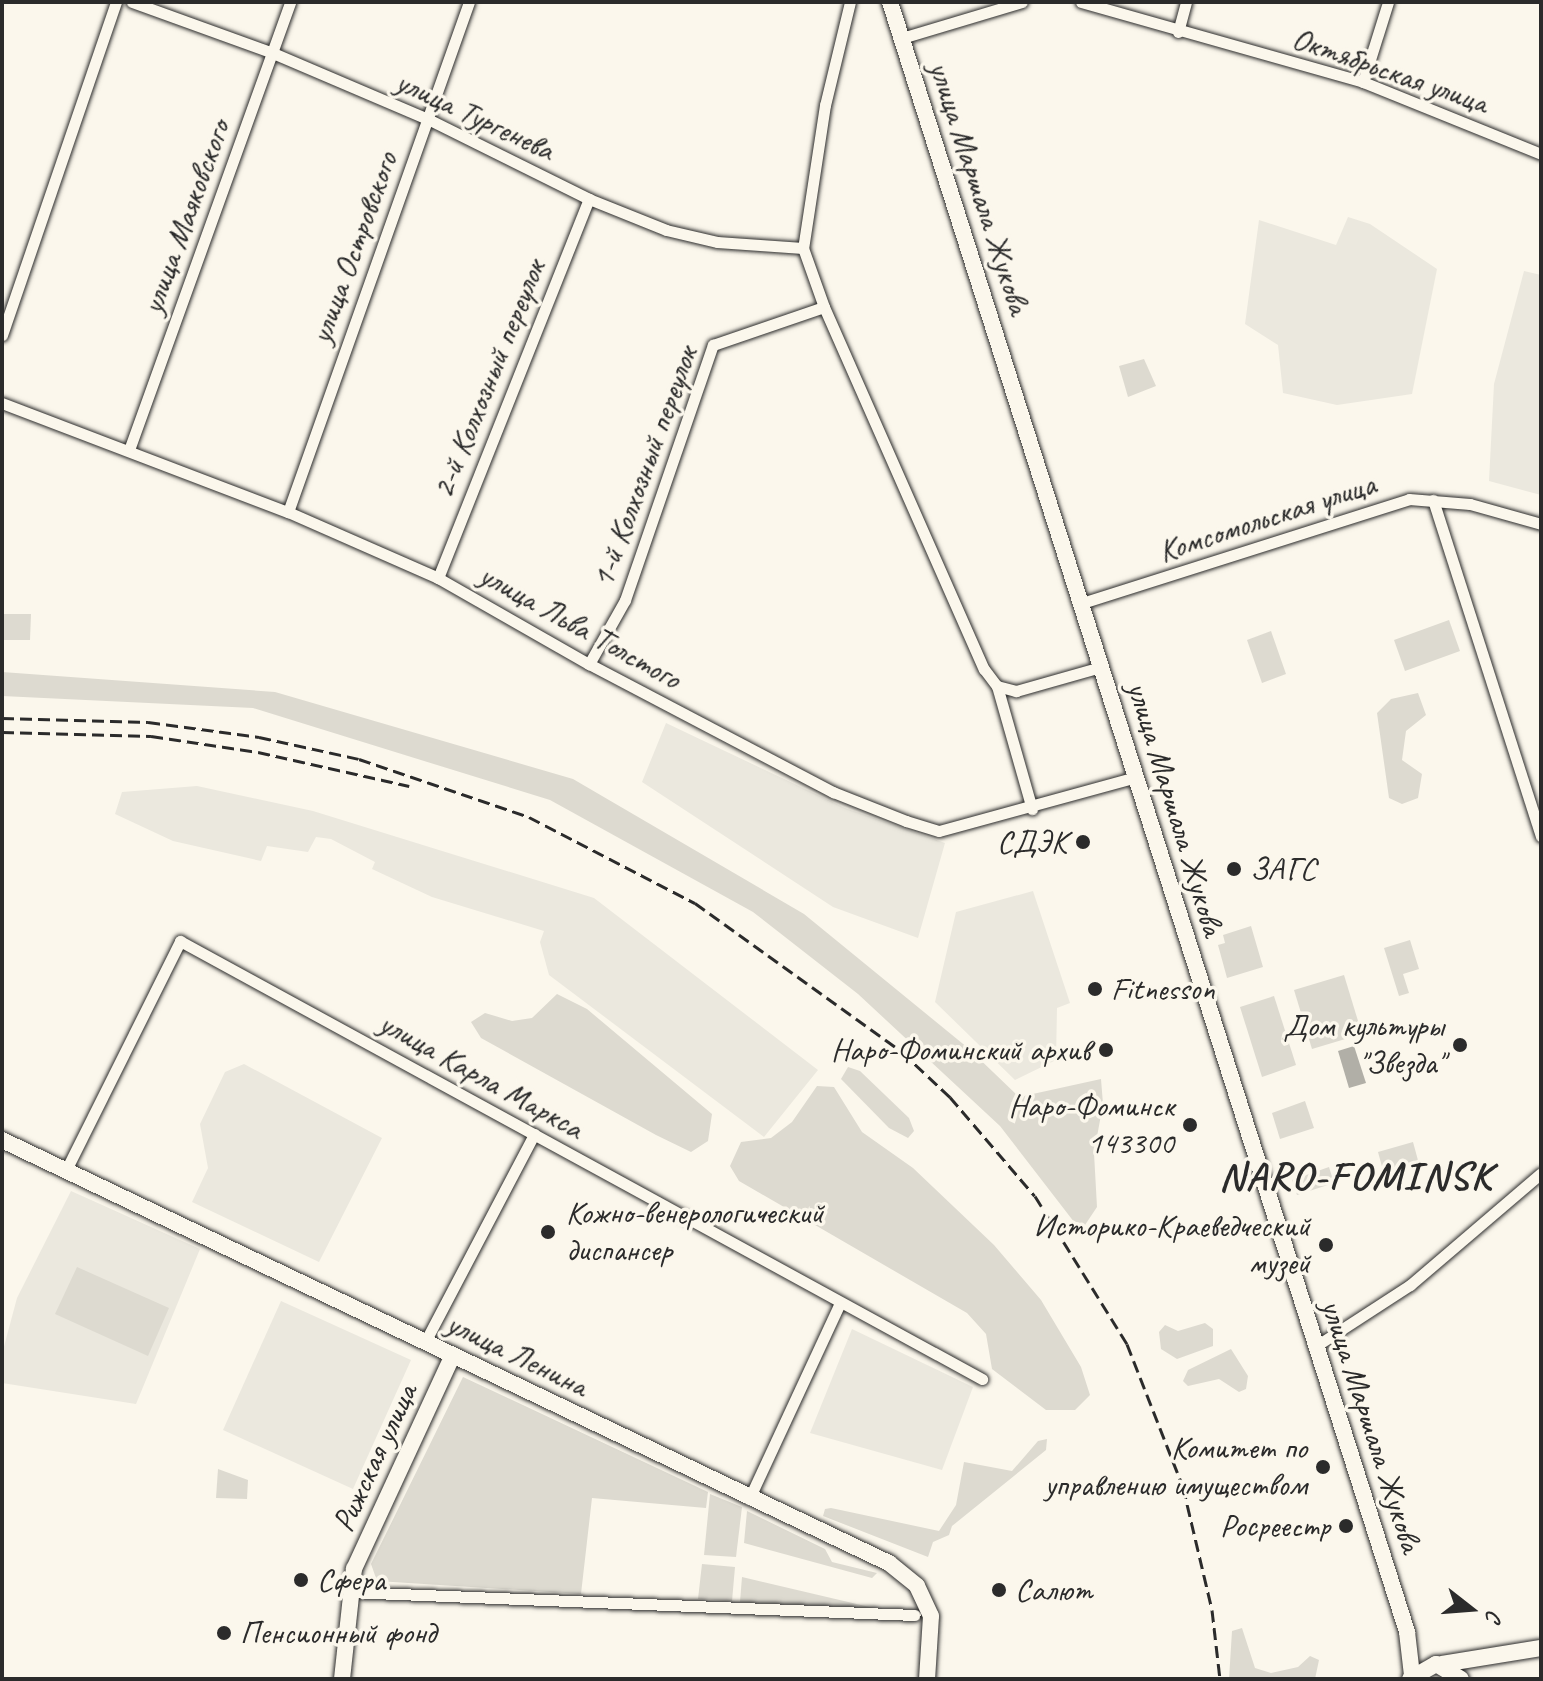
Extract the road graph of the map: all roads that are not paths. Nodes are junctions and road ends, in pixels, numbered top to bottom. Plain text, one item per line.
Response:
1 (116, 2) edge
2 (132, 2) edge
3 (290, 2) edge
4 (469, 2) edge
5 (850, 2) edge
6 (890, 2) edge
7 (1022, 2) edge
8 (1081, 2) edge
9 (1186, 2) edge
10 (1388, 2) edge
11 (1178, 32) junction
12 (902, 38) junction
13 (273, 53) junction
14 (1363, 82) junction
15 (428, 119) junction
16 (1541, 154) edge
17 (589, 199) junction
18 (803, 248) junction
19 (824, 307) junction
20 (2, 335) edge
21 (2, 403) edge
22 (129, 450) junction
23 (1433, 500) junction
24 (288, 512) junction
25 (1541, 524) edge
26 (438, 578) junction
27 (1082, 603) junction
28 (589, 664) junction
29 (1101, 667) junction
30 (997, 686) junction
31 (1136, 777) junction
32 (1032, 809) junction
33 (1541, 836) edge
34 (534, 1134) junction
35 (2, 1140) edge
36 (66, 1170) junction
37 (1541, 1173) edge
38 (839, 1305) junction
39 (425, 1342) junction
40 (1316, 1346) junction
41 (452, 1357) junction
42 (982, 1379) dead end
43 (749, 1499) junction
44 (349, 1592) junction
45 (915, 1615) dead end
46 (1541, 1648) edge
47 (1413, 1654) junction
48 (1478, 1660) junction
49 (1439, 1664) junction
50 (1411, 1677) edge
51 (342, 1679) edge
52 (927, 1679) edge
53 (1464, 1679) edge

1 - 20 street
2 - 13 street, улица Тургенева
3 - 13 street, улица Маяковского
4 - 15 street, улица Островского
5 - 18 street
6 - 12 main road, улица Маршала Жукова
7 - 12 street
8 - 11 street, Октябрьская улица
9 - 11 street
10 - 14 street
11 - 14 street, Октябрьская улица
12 - 27 main road, улица Маршала Жукова
13 - 15 street, улица Тургенева
13 - 22 street, улица Маяковского
14 - 16 street, Октябрьская улица
15 - 17 street, улица Тургенева
15 - 24 street, улица Островского
17 - 18 street, улица Тургенева
17 - 26 street, 2-й Колхозный переулок
18 - 19 street
19 - 28 street, 1-й Колхозный переулок
19 - 30 street
21 - 22 street, улица Льва Толстого
22 - 24 street, улица Льва Толстого
23 - 25 street, Комсомольская улица
23 - 27 street, Комсомольская улица
23 - 33 street
24 - 26 street, улица Льва Толстого
26 - 28 street, улица Льва Толстого
27 - 29 main road, улица Маршала Жукова
28 - 32 street, улица Льва Толстого
29 - 30 street, улица Маршала Жукова
29 - 31 main road, улица Маршала Жукова
30 - 32 street
31 - 32 street, улица Льва Толстого
31 - 40 main road, улица Маршала Жукова
34 - 36 street, улица Карла Маркса
34 - 38 street, улица Карла Маркса
34 - 39 street, Рижская улица
35 - 36 main road, улица Ленина
36 - 39 main road, улица Ленина
37 - 40 street
38 - 42 street, улица Карла Маркса
38 - 43 street
39 - 41 main road, улица Ленина
40 - 47 main road, улица Маршала Жукова
41 - 43 main road, улица Ленина
41 - 44 main road, Рижская улица
43 - 52 main road, улица Ленина
44 - 45 street
44 - 51 main road, Рижская улица
46 - 48 main road
47 - 49 main road
47 - 50 main road, улица Маршала Жукова
48 - 49 main road
48 - 53 main road
49 - 50 main road
49 - 53 main road

